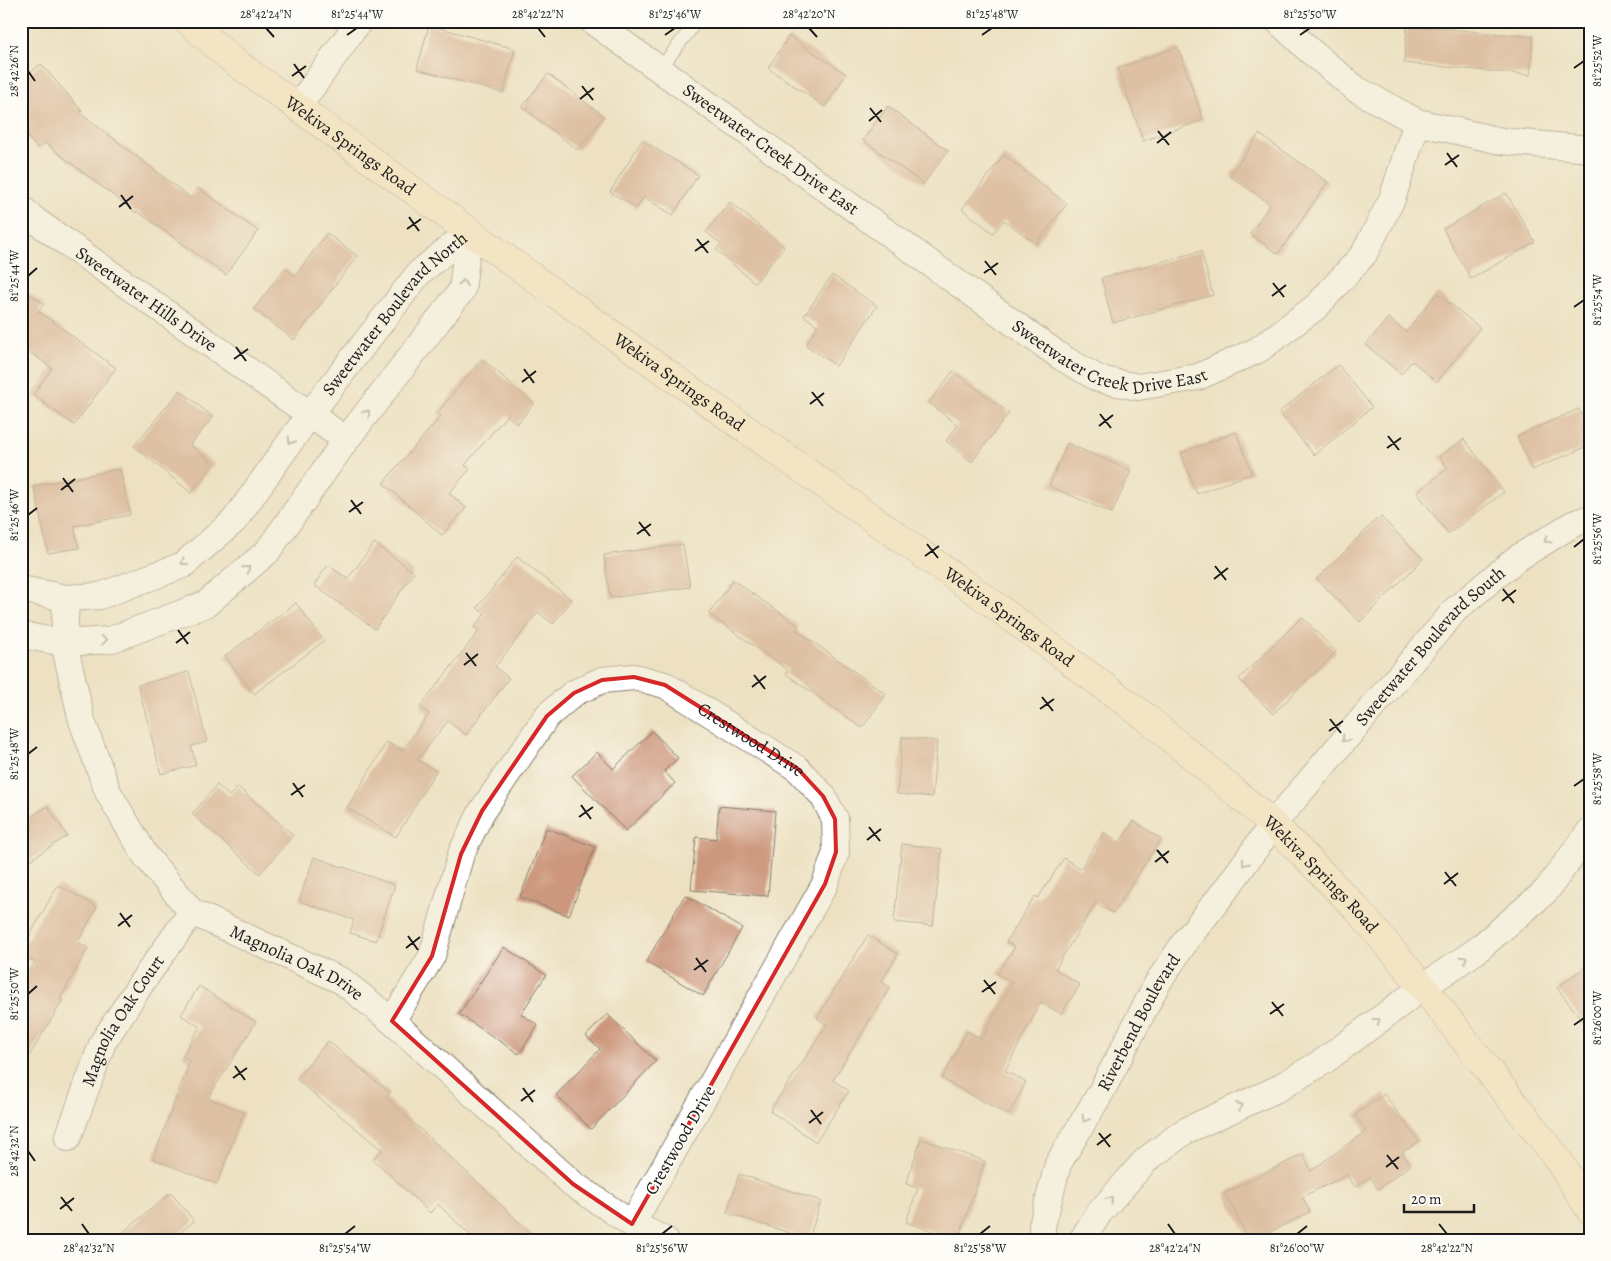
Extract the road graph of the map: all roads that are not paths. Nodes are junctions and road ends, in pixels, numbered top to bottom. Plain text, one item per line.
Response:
1 (188, 21) edge
2 (359, 21) edge
3 (697, 21) edge
4 (1278, 21) edge
5 (607, 26) edge
6 (659, 70) junction
7 (298, 107) junction
8 (1417, 122) junction
9 (1590, 150) edge
10 (21, 208) edge
11 (469, 232) junction
12 (310, 414) junction
13 (346, 440) junction
14 (1590, 518) edge
15 (21, 589) edge
16 (66, 598) junction
17 (21, 635) edge
18 (64, 643) junction
19 (1273, 824) junction
20 (1590, 831) edge
21 (192, 912) junction
22 (1423, 987) junction
23 (392, 1021) junction
24 (68, 1138) dead end
25 (1590, 1210) edge
26 (632, 1224) junction
27 (665, 1240) edge
28 (1042, 1240) edge
29 (1082, 1240) edge

1 - 7 main road, Wekiva Springs Road
2 - 7 street
3 - 6 lane
4 - 8 street
5 - 6 street, Sweetwater Creek Drive East
6 - 8 street, Sweetwater Creek Drive East
7 - 11 main road, Wekiva Springs Road
8 - 9 street
10 - 12 street, Sweetwater Hills Drive
11 - 12 street, Sweetwater Boulevard North
13 -> 11 street, Sweetwater Boulevard North
11 - 19 main road, Wekiva Springs Road
12 - 13 street, Sweetwater Hills Drive
12 -> 16 street, Sweetwater Boulevard North
18 -> 13 street, Sweetwater Boulevard North
14 -> 19 street, Sweetwater Boulevard South
15 - 16 street, Sweetwater Boulevard North
16 - 18 street, Magnolia Oak Drive
17 - 18 street, Sweetwater Boulevard North
18 - 21 street, Magnolia Oak Drive
19 - 22 main road, Wekiva Springs Road
19 -> 28 street, Riverbend Boulevard
22 -> 20 street
21 - 23 street, Magnolia Oak Drive
21 - 24 street, Magnolia Oak Court
22 - 25 main road, Wekiva Springs Road
29 -> 22 street
23 - 26 street, Magnolia Oak Drive
23 - 26 street, Crestwood Drive
26 - 27 street, Magnolia Oak Drive

